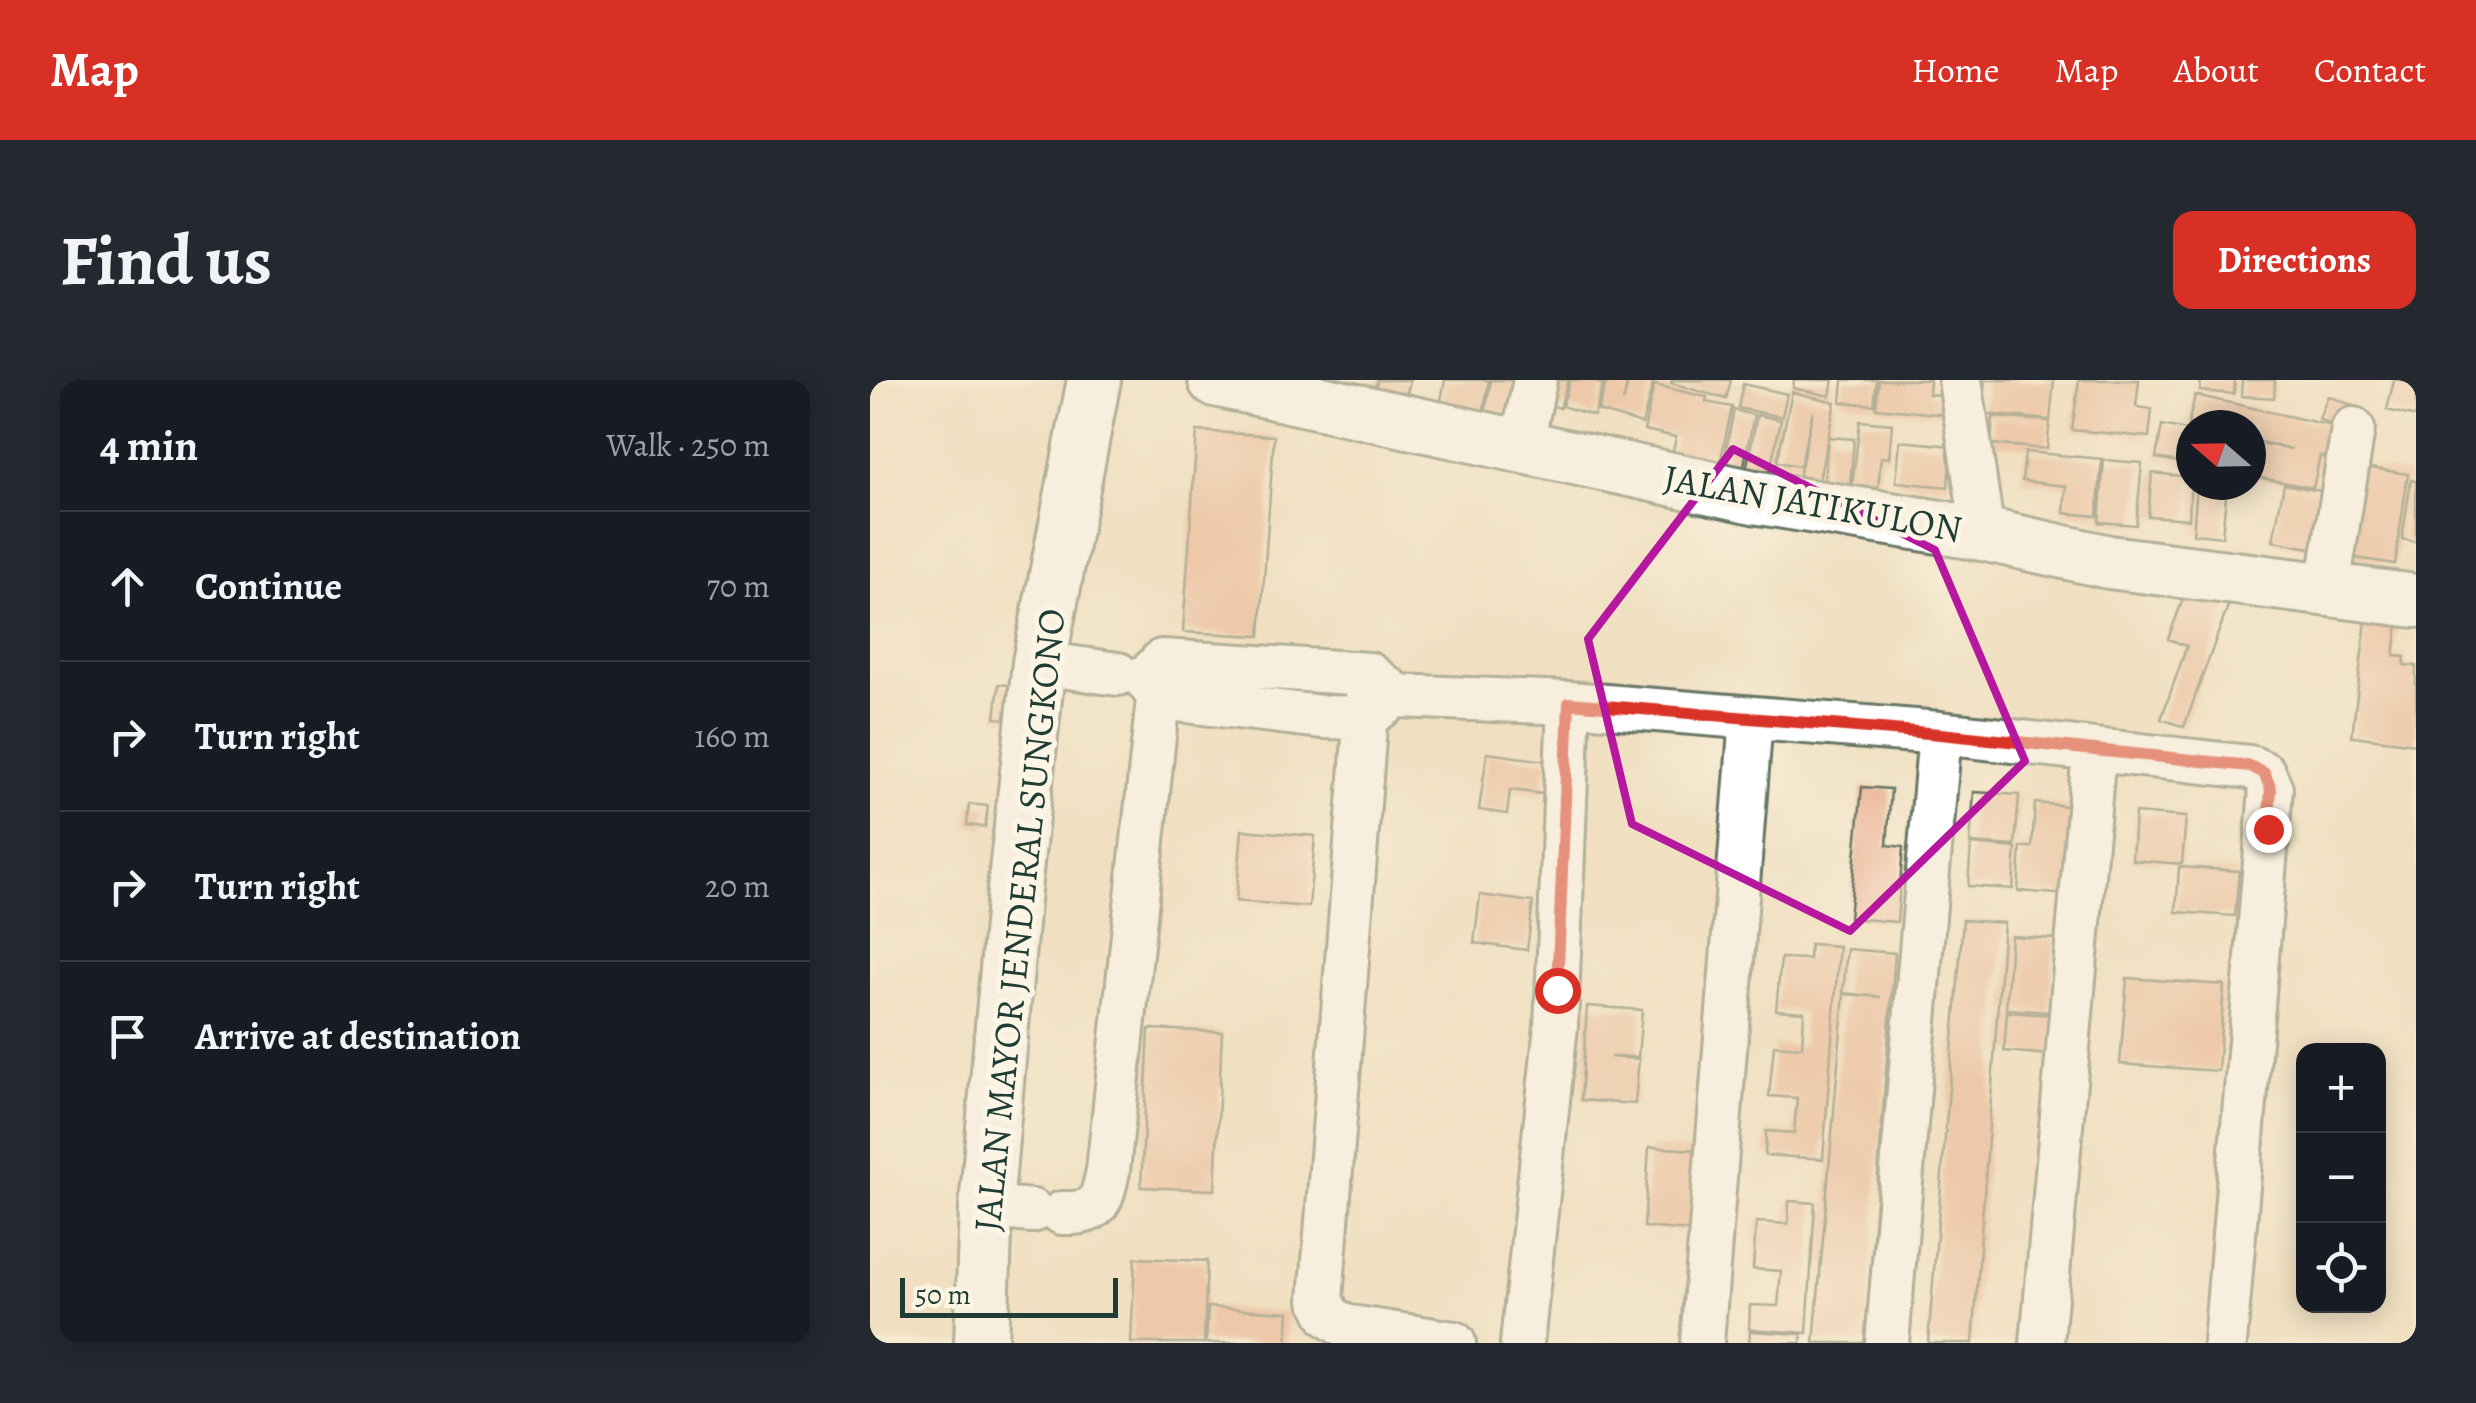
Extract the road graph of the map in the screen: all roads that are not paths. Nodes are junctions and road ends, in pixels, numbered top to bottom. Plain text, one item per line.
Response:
1 (1094, 380) edge
2 (1215, 380) edge
3 (1535, 380) edge
4 (1960, 380) edge
5 (2354, 429) dead end
6 (1522, 444) junction
7 (1983, 534) junction
8 (2328, 588) junction
9 (2416, 600) edge
10 (1039, 663) junction
11 (1146, 677) junction
12 (1377, 696) junction
13 (1569, 703) junction
14 (1751, 718) junction
15 (1940, 734) junction
16 (2094, 752) junction
17 (1027, 1210) junction
18 (980, 1343) edge
19 (1454, 1343) edge
20 (1522, 1343) edge
21 (1702, 1343) edge
22 (1886, 1343) edge
23 (2042, 1343) edge
24 (2226, 1343) edge

1 - 10 main road, JALAN MAYOR JENDERAL SUNGKONO
2 - 6 main road, JALAN JATIKULON
3 - 6 street
4 - 7 street
5 - 8 street
6 - 7 main road, JALAN JATIKULON
7 - 8 main road, JALAN JATIKULON
8 - 9 main road, JALAN JATIKULON
10 - 11 street
10 - 17 main road, JALAN MAYOR JENDERAL SUNGKONO
11 - 12 street
11 - 17 street
12 - 13 street
12 - 19 street
13 - 14 street
13 - 20 street
14 - 15 street
14 - 21 street
15 - 16 street
15 - 22 street
16 - 23 street
16 - 24 street
17 - 18 main road, JALAN MAYOR JENDERAL SUNGKONO

